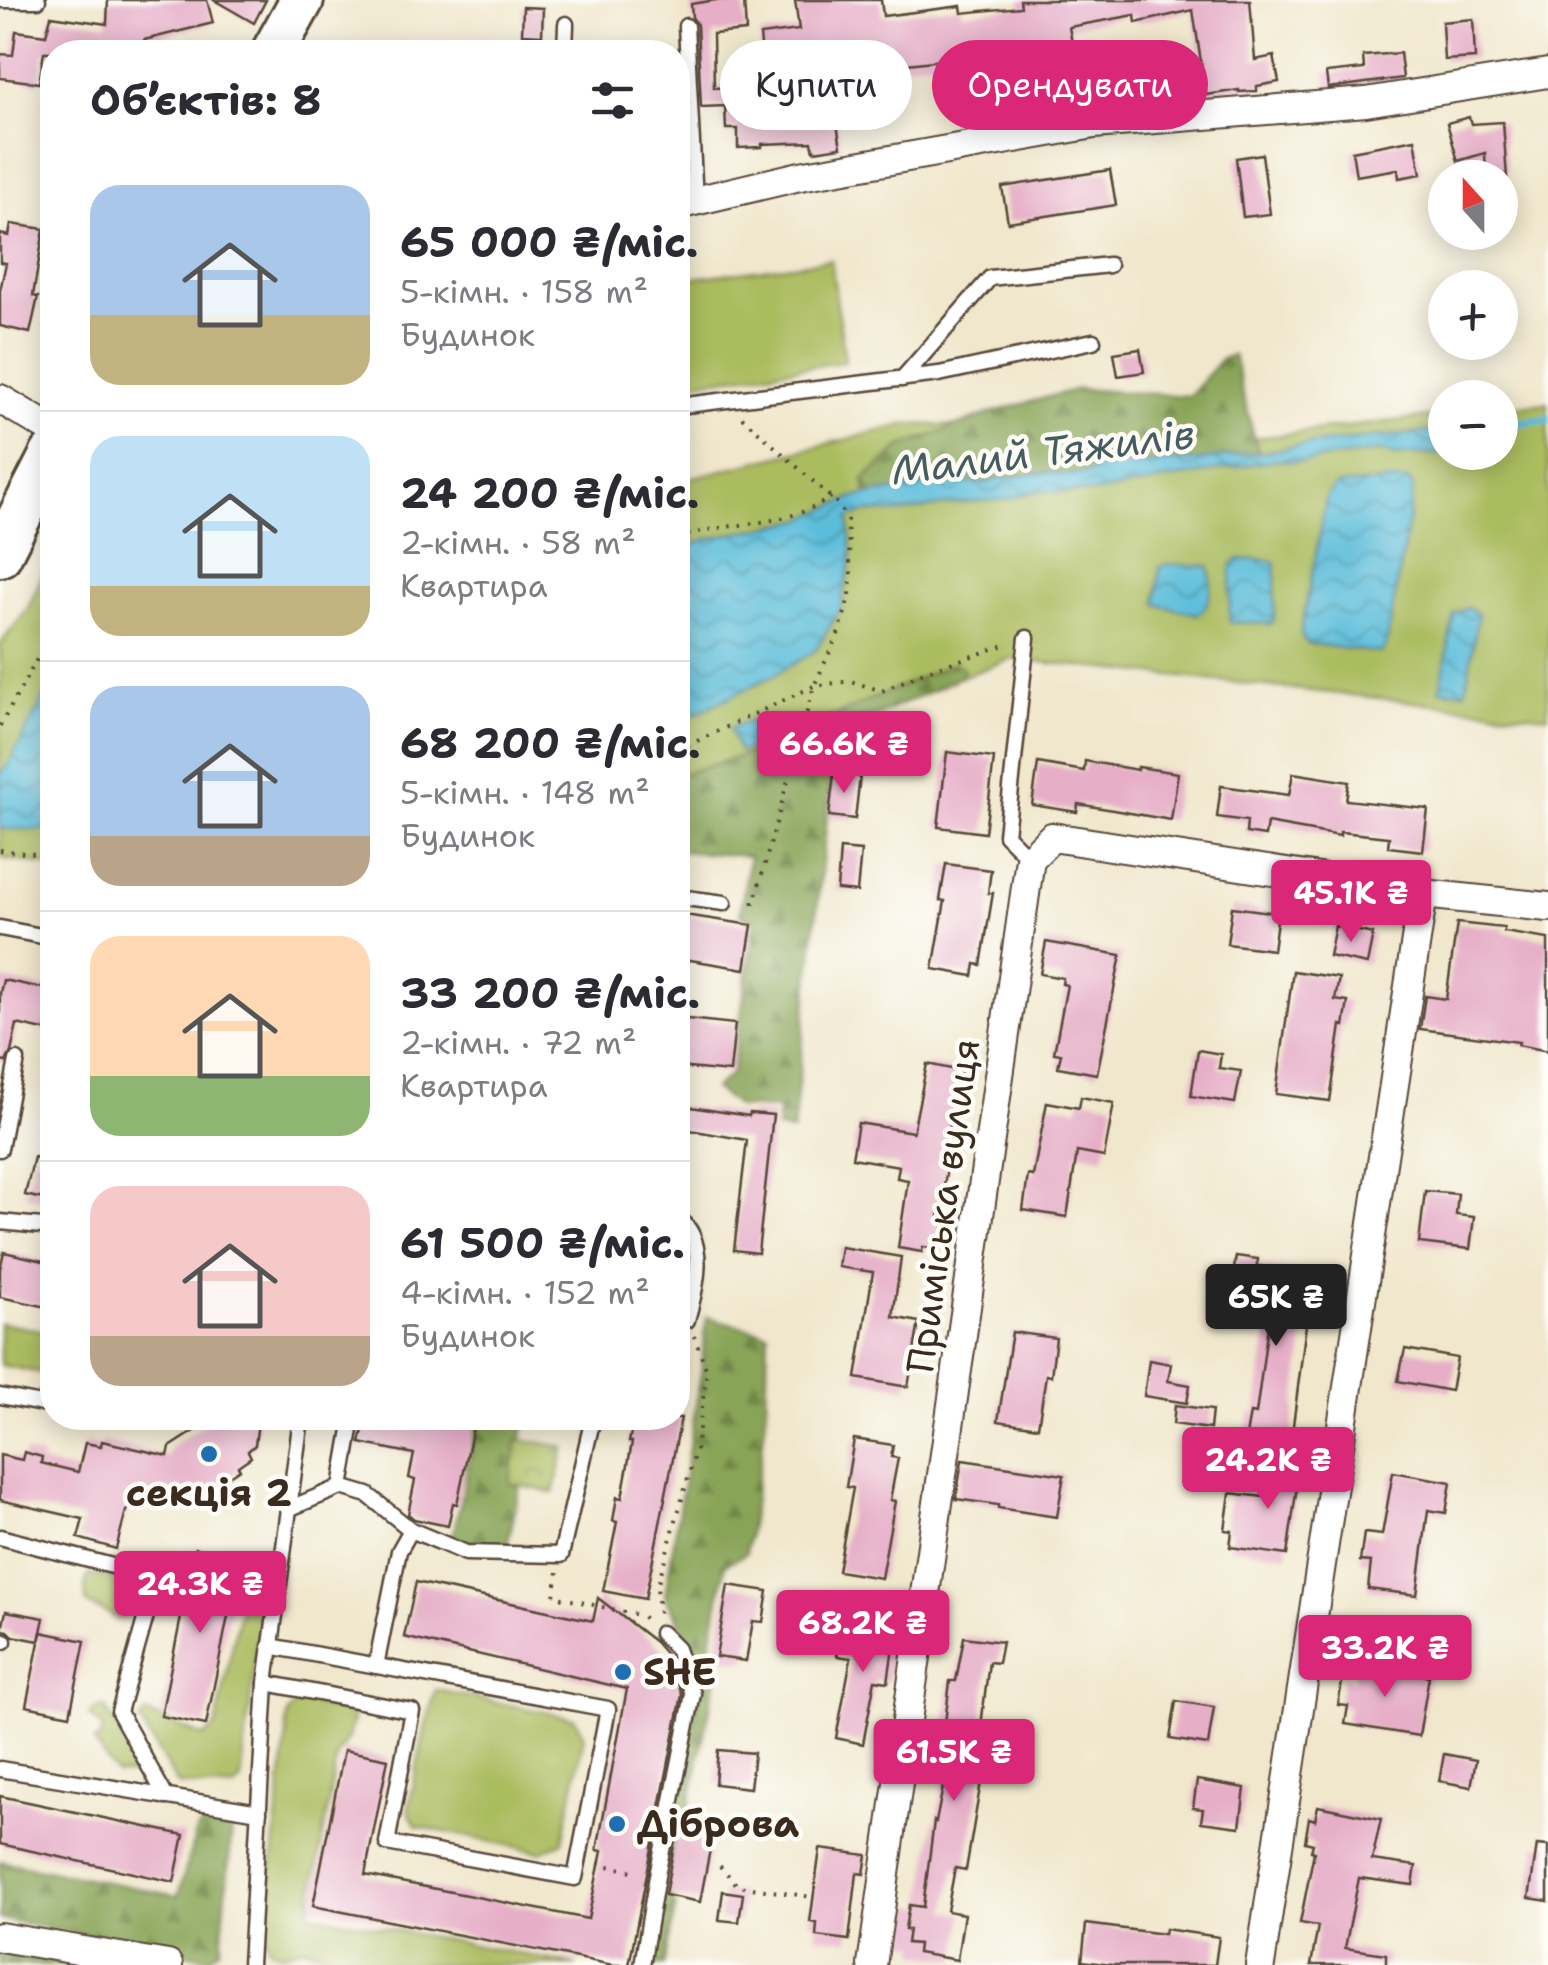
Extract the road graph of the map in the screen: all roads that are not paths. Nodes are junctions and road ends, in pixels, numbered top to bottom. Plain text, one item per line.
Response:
1 (0, 0) edge
2 (38, 0) edge
3 (302, 0) edge
4 (566, 24) dead end
5 (686, 26) dead end
6 (280, 40) edge
7 (565, 40) edge
8 (686, 40) edge
9 (1548, 73) edge
10 (690, 202) edge
11 (1109, 265) dead end
12 (1093, 341) dead end
13 (902, 379) junction
14 (0, 399) edge
15 (690, 404) edge
16 (40, 423) edge
17 (40, 477) edge
18 (0, 555) edge
19 (1027, 638) road end
20 (1030, 859) junction
21 (1423, 894) junction
22 (690, 898) edge
23 (724, 903) road end
24 (1548, 907) edge
25 (0, 928) edge
26 (40, 936) edge
27 (17, 1060) dead end
28 (0, 1150) edge
29 (0, 1222) edge
30 (40, 1226) edge
31 (690, 1234) edge
32 (690, 1302) edge
33 (0, 1396) edge
34 (40, 1404) edge
35 (300, 1430) edge
36 (351, 1430) edge
37 (590, 1430) edge
38 (341, 1487) junction
39 (288, 1509) junction
40 (411, 1530) junction
41 (0, 1537) edge
42 (662, 1632) road end
43 (270, 1646) junction
44 (376, 1666) junction
45 (266, 1683) junction
46 (0, 1769) edge
47 (166, 1797) junction
48 (259, 1812) junction
49 (0, 1937) edge
50 (168, 1965) edge
51 (250, 1965) edge
52 (642, 1965) edge
53 (872, 1965) edge
54 (1260, 1965) edge

1 - 2 lane
3 - 6 main road
4 - 7 lane
5 - 8 lane
9 - 10 street
11 - 13 lane
12 - 13 lane
13 - 15 lane
14 - 16 street
17 - 18 main road
19 - 20 lane
20 - 21 street
20 - 53 street, Приміська вулиця
21 - 24 street
21 - 54 street
22 - 23 lane
25 - 26 lane
27 - 28 lane
29 - 30 lane
31 - 32 lane
33 - 34 lane
35 - 39 lane
36 - 38 lane
37 - 40 lane
38 - 39 lane
38 - 40 lane
39 - 43 lane
40 - 44 lane
41 - 47 lane
42 - 52 lane
43 - 44 lane
43 - 45 lane
44 - 45 lane
45 - 48 lane
46 - 47 lane
47 - 48 lane
48 - 51 lane
49 - 50 street

